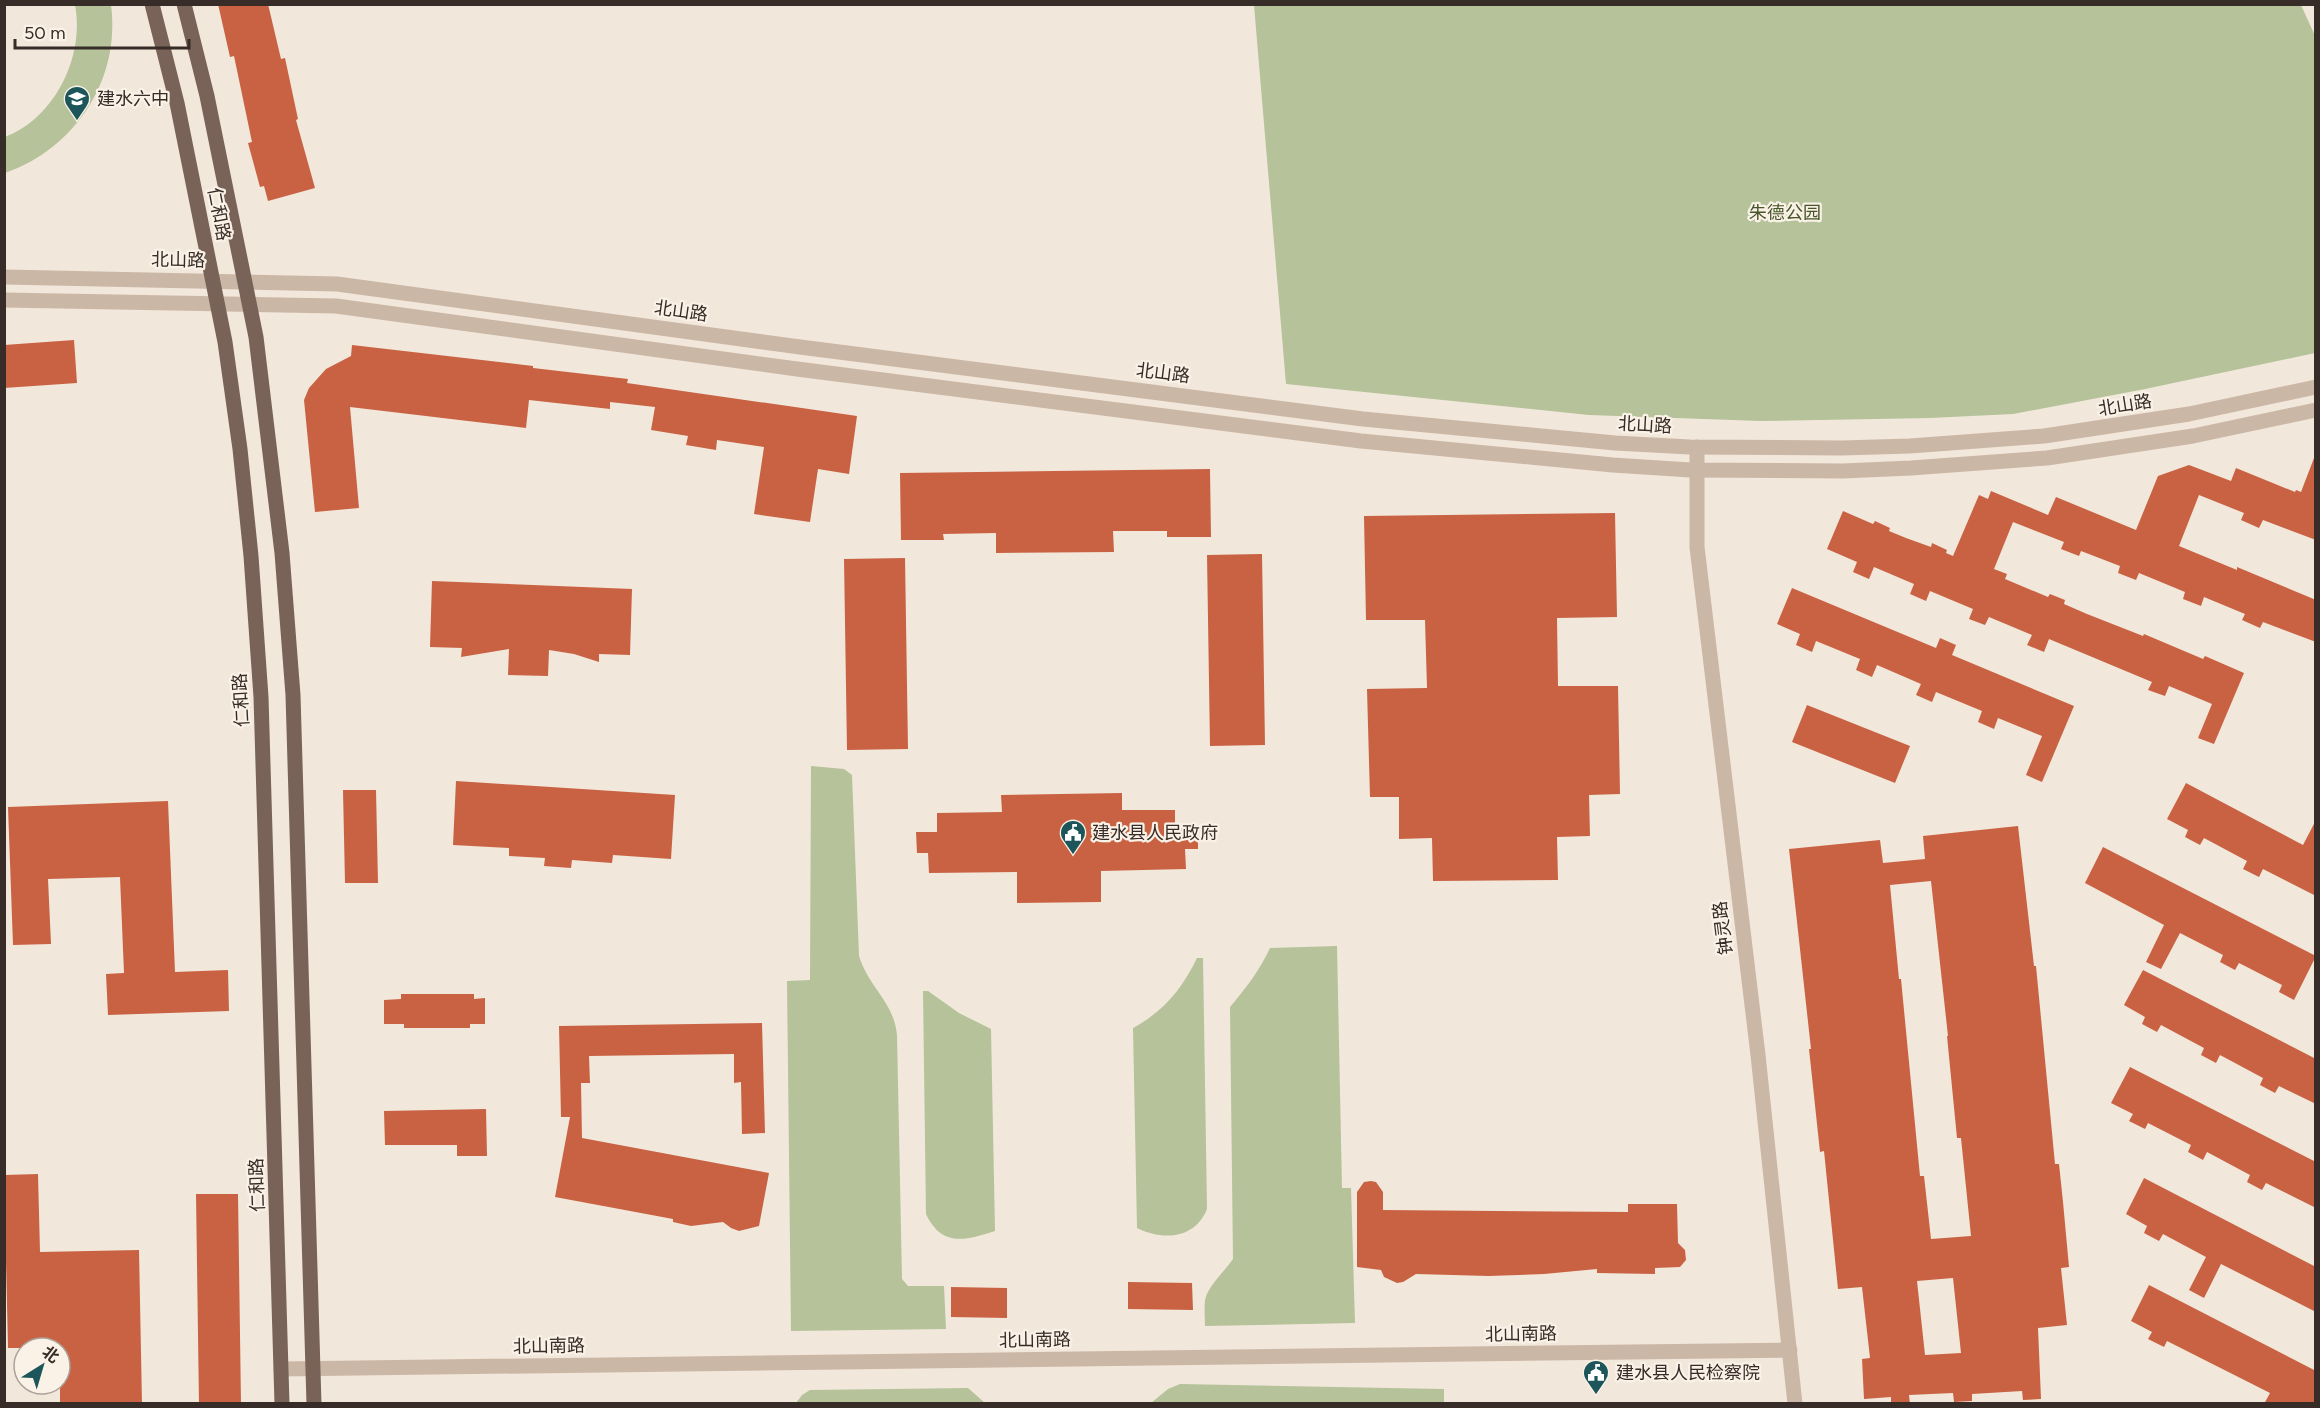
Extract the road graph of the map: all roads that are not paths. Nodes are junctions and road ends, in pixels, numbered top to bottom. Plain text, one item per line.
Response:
1 (152, 4) edge
2 (184, 4) edge
3 (4, 277) edge
4 (212, 280) junction
5 (244, 281) junction
6 (4, 300) edge
7 (217, 302) junction
8 (249, 303) junction
9 (2316, 387) edge
10 (2316, 410) edge
11 (1697, 447) junction
12 (1696, 470) junction
13 (1790, 1350) junction
14 (281, 1369) junction
15 (313, 1369) junction
16 (282, 1404) edge
17 (314, 1404) edge
18 (1795, 1404) edge

1 - 4 main road, 仁和路
2 - 5 main road, 仁和路
3 - 4 street, 北山路
4 - 5 street, 北山路
4 - 7 main road, 仁和路
5 - 8 main road, 仁和路
5 - 11 street, 北山路
6 - 7 street
7 - 8 street
7 - 14 main road, 仁和路
8 - 12 street
8 - 15 main road, 仁和路
9 - 11 street, 北山路
10 - 12 street
11 - 12 street, 钟灵路
12 - 13 street, 钟灵路
13 - 15 street, 北山南路
13 - 18 street, 钟灵路
14 - 15 street, 北山南路
14 - 16 main road, 仁和路
15 - 17 main road, 仁和路

